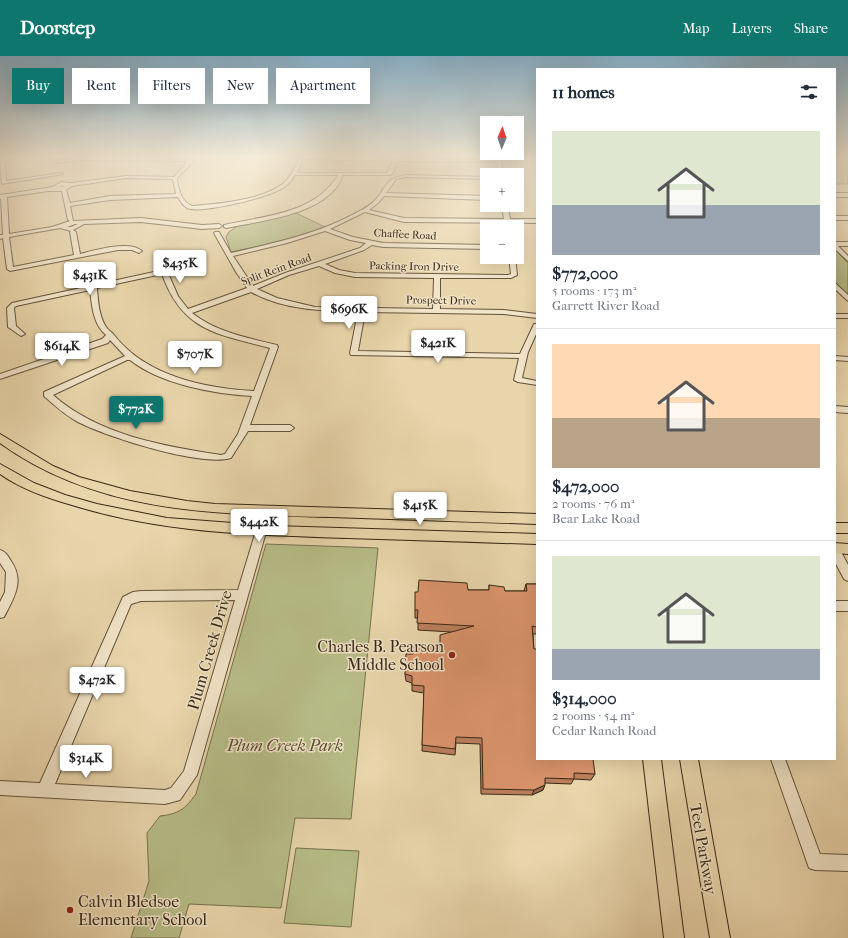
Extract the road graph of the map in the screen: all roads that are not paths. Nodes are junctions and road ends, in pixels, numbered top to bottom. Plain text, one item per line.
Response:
1 (1, 198) edge
2 (66, 198) edge
3 (109, 198) edge
4 (182, 198) edge
5 (245, 198) edge
6 (320, 198) edge
7 (379, 198) edge
8 (68, 205) junction
9 (363, 210) junction
10 (836, 218) edge
11 (848, 218) edge
12 (480, 221) edge
13 (524, 221) edge
14 (536, 221) edge
15 (67, 226) junction
16 (78, 226) junction
17 (324, 228) junction
18 (228, 229) junction
19 (216, 230) junction
20 (2, 237) edge
21 (222, 239) junction
22 (370, 243) junction
23 (848, 244) edge
24 (836, 245) edge
25 (836, 246) edge
26 (480, 247) edge
27 (139, 251) dead end
28 (78, 255) junction
29 (230, 255) junction
30 (836, 257) edge
31 (848, 259) edge
32 (513, 264) edge
33 (321, 265) junction
34 (437, 276) junction
35 (93, 286) junction
36 (836, 286) edge
37 (252, 289) junction
38 (848, 299) edge
39 (362, 310) junction
40 (436, 311) junction
41 (187, 312) junction
42 (536, 316) edge
43 (836, 316) edge
44 (848, 316) edge
45 (536, 328) edge
46 (21, 334) dead end
47 (110, 335) junction
48 (522, 356) junction
49 (133, 358) junction
50 (836, 358) edge
51 (848, 359) edge
52 (0, 371) edge
53 (0, 377) edge
54 (536, 383) edge
55 (257, 394) junction
56 (836, 409) edge
57 (848, 410) edge
58 (244, 428) junction
59 (290, 428) dead end
60 (0, 438) edge
61 (0, 468) edge
62 (267, 511) junction
63 (408, 515) junction
64 (536, 519) edge
65 (836, 528) edge
66 (848, 528) edge
67 (262, 531) junction
68 (407, 535) junction
69 (536, 539) edge
70 (836, 548) edge
71 (848, 548) edge
72 (0, 554) edge
73 (836, 554) edge
74 (848, 576) edge
75 (243, 595) junction
76 (836, 606) edge
77 (848, 606) edge
78 (0, 613) edge
79 (652, 760) edge
80 (689, 760) edge
81 (778, 760) edge
82 (0, 788) edge
83 (44, 791) junction
84 (848, 863) edge
85 (674, 938) edge
86 (720, 938) edge

1 - 20 street
2 - 8 street
3 - 8 street
4 - 5 street
6 - 18 street
7 - 9 street
8 - 15 street
9 - 12 street
9 - 17 street
10 - 11 street
13 - 14 street
15 - 16 street
15 - 16 street
15 - 20 street
16 - 19 street
16 - 28 street
17 - 22 street, Chaffee Road
17 - 29 street
18 - 19 street
18 - 21 street
19 - 21 street
20 - 28 street
21 - 29 street
22 - 26 street, Chaffee Road
22 - 33 street, Split Rein Road
23 - 24 street
25 - 31 street
27 - 28 street
29 - 37 street
30 - 31 street
32 - 34 street, Packing Iron Drive
33 - 34 street, Packing Iron Drive
33 - 37 street, Split Rein Road
34 - 40 street
35 - 41 street
35 - 46 street
35 - 47 street
36 - 38 street
37 - 39 street, Prospect Drive
37 - 41 street, Split Rein Road
39 - 40 street, Prospect Drive
39 - 48 street
40 - 42 street, Prospect Drive
41 - 55 street
43 - 44 street
45 - 48 street
47 - 49 street
47 - 52 street
47 - 53 street
48 - 54 street
49 - 55 street
49 - 58 street
50 - 51 street
55 - 58 street
56 - 57 street
58 - 59 street
60 - 62 main road
61 - 67 main road
62 - 63 main road
62 - 67 street, Plum Creek Drive
63 - 64 main road
63 - 68 main road
65 - 66 main road
67 - 68 main road
67 - 75 street, Plum Creek Drive
68 - 69 main road
70 - 71 main road
72 - 78 street
73 - 74 street
75 - 83 street
75 - 83 street, Plum Creek Drive
76 - 77 street
79 - 85 main road
80 - 86 main road, Teel Parkway
81 - 84 street
82 - 83 street

